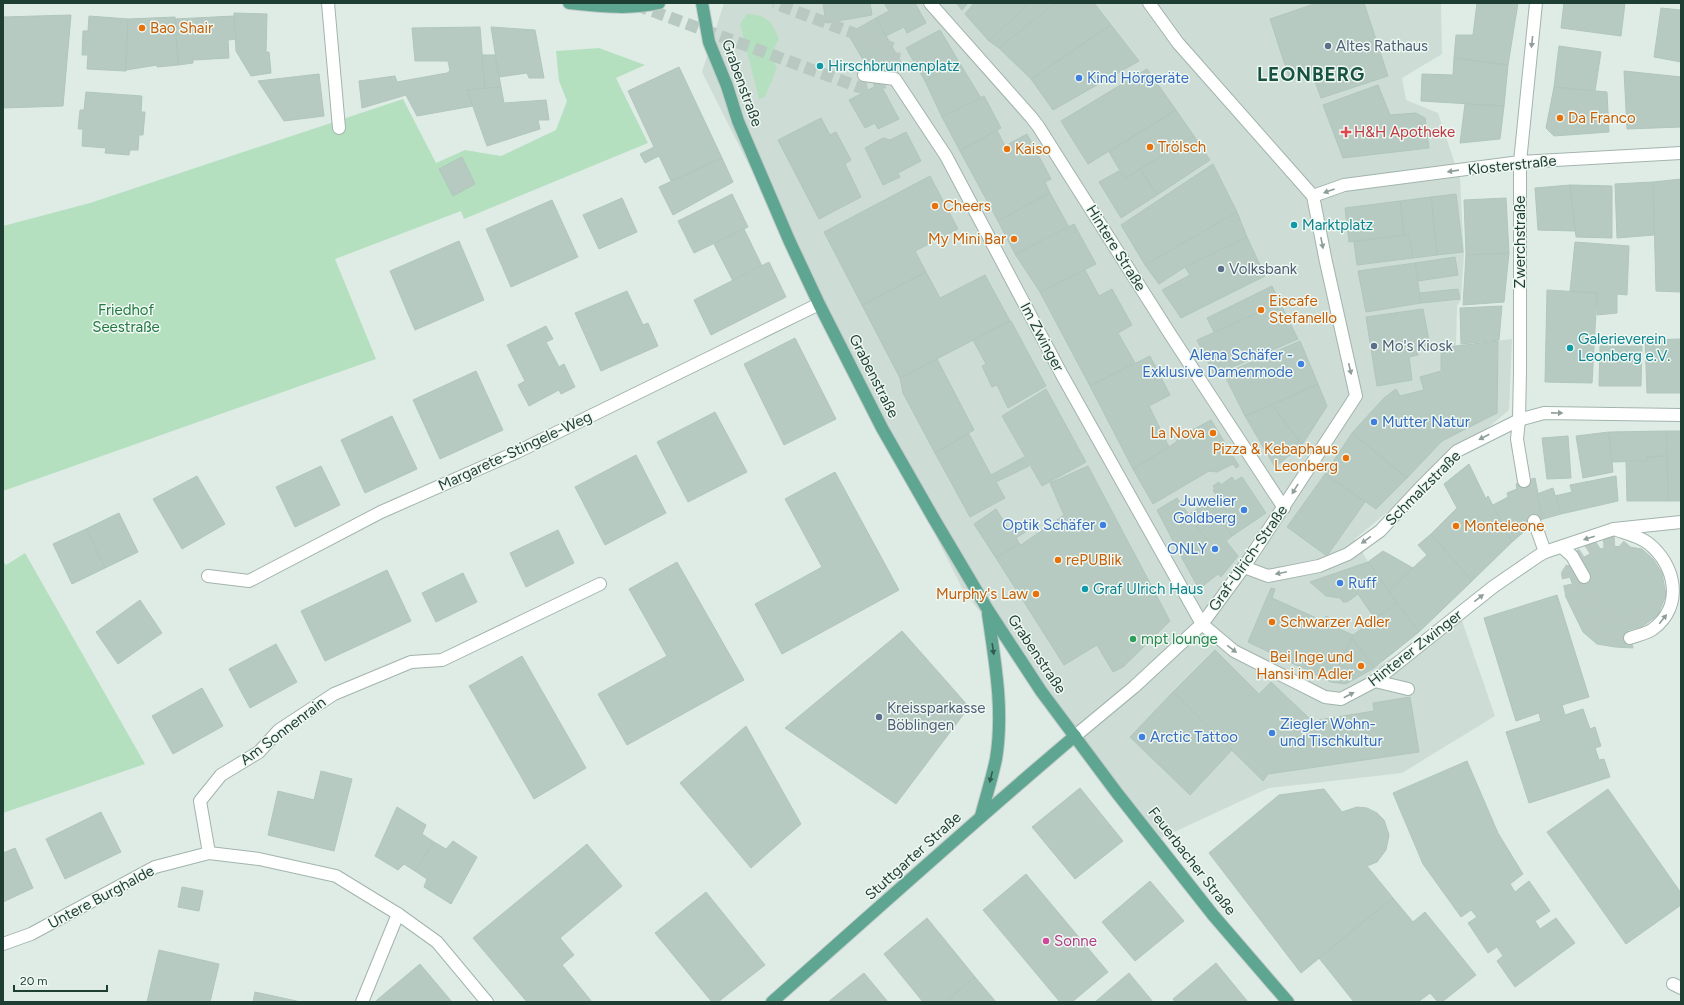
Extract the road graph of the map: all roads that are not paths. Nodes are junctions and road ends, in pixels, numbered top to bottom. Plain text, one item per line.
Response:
1 (328, 3) edge
2 (569, 3) edge
3 (659, 3) edge
4 (702, 3) edge
5 (930, 3) edge
6 (1149, 3) edge
7 (1536, 3) edge
8 (864, 75) dead end
9 (339, 128) dead end
10 (1681, 153) edge
11 (1520, 162) junction
12 (1313, 196) junction
13 (819, 304) junction
14 (1681, 415) edge
15 (1519, 420) junction
16 (1524, 481) tunnel mouth
17 (1284, 508) junction
18 (1534, 522) tunnel mouth
19 (1681, 522) edge
20 (1614, 529) junction
21 (1567, 545) junction
22 (1542, 554) junction
23 (1244, 567) junction
24 (208, 576) dead end
25 (1584, 576) tunnel mouth
26 (600, 584) dead end
27 (988, 610) junction
28 (1202, 624) junction
29 (1630, 638) tunnel mouth
30 (1375, 681) junction
31 (1408, 689) dead end
32 (1075, 736) junction
33 (982, 816) junction
34 (209, 853) junction
35 (398, 914) junction
36 (3, 944) edge
37 (362, 1002) edge
38 (487, 1002) edge
39 (772, 1002) edge
40 (1288, 1002) edge

1 - 9 street
2 - 3 main road
4 - 13 main road, Grabenstraße
5 - 17 street, Hintere Straße
6 - 12 street
7 -> 11 street, Zwerchstraße
8 - 28 street, Im Zwinger
10 - 11 street, Klosterstraße
11 -> 12 street, Klosterstraße
11 - 15 street, Zwerchstraße
12 -> 17 street, Graf-Ulrich-Straße
13 - 24 street, Margarete-Stingele-Weg
13 - 27 main road, Grabenstraße
15 -> 14 street, Schmalzstraße
15 - 16 street, Zwerchstraße
15 -> 23 street, Schmalzstraße
17 - 23 street, Graf-Ulrich-Straße
18 - 22 street
19 - 20 street, Hinterer Zwinger
20 -> 21 street, Hinterer Zwinger
29 -> 20 street
21 - 22 street, Hinterer Zwinger
21 - 25 street
30 -> 22 street, Hinterer Zwinger
23 - 28 street, Graf-Ulrich-Straße
26 - 34 street, Am Sonnenrain
27 - 32 main road, Grabenstraße
27 -> 33 main road
28 -> 30 street, Hinterer Zwinger
28 - 32 street, Graf-Ulrich-Straße
30 - 31 street
32 - 33 main road, Stuttgarter Straße
32 - 40 main road, Feuerbacher Straße
33 - 39 main road, Stuttgarter Straße
34 - 35 street, Untere Burghalde
34 - 36 street, Untere Burghalde
35 - 37 street
35 - 38 street, Untere Burghalde

